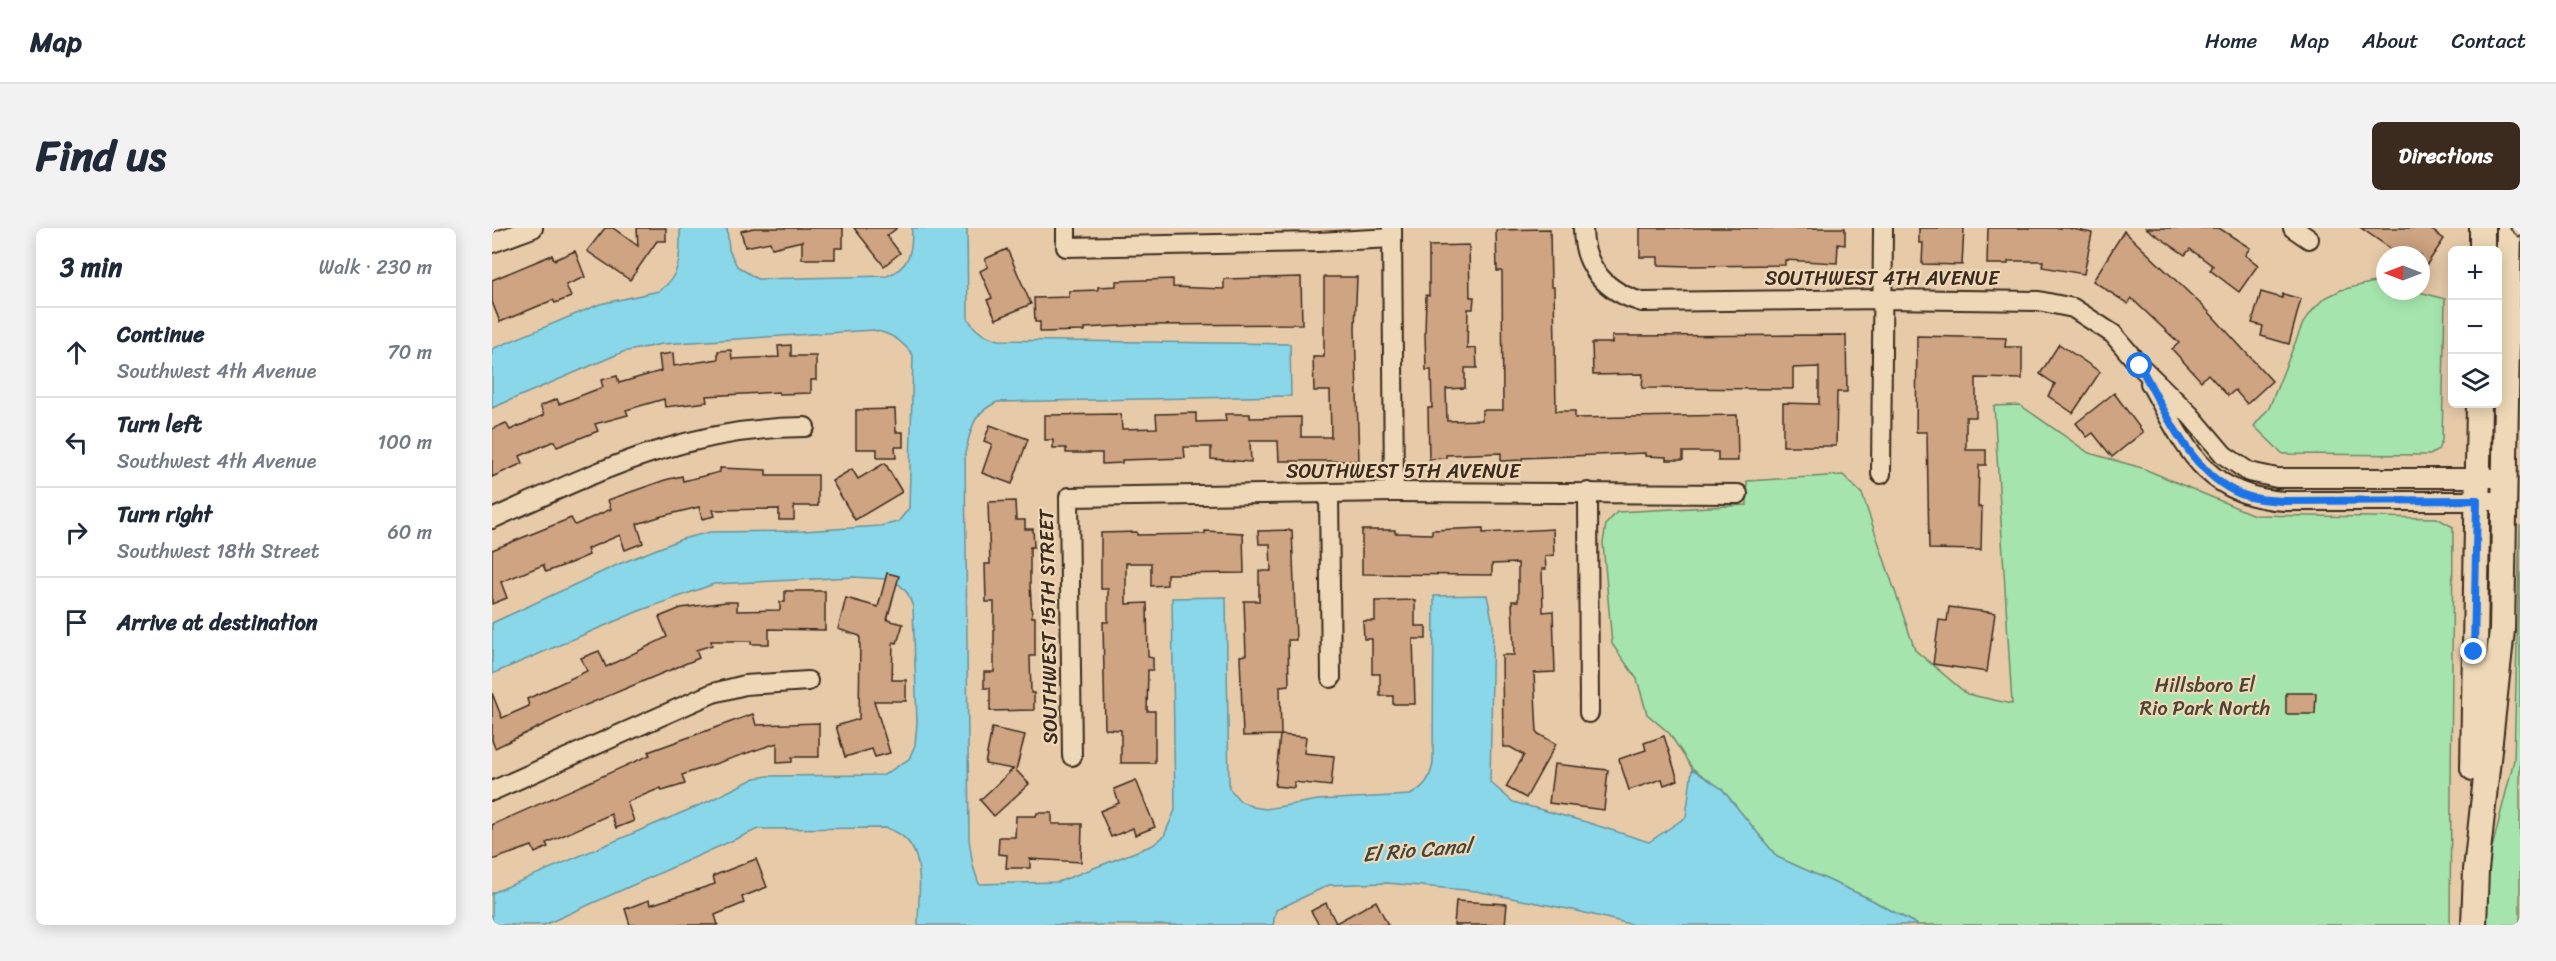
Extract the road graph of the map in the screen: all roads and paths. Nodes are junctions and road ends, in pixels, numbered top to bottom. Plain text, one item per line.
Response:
1 (533, 228) edge
2 (1066, 228) edge
3 (1583, 228) edge
4 (1883, 228) edge
5 (2293, 228) edge
6 (2482, 228) edge
7 (2509, 228) edge
8 (1392, 233) edge
9 (2309, 239) dead end
10 (492, 243) edge
11 (2482, 246) edge
12 (1882, 299) junction
13 (2140, 366) junction
14 (2479, 408) edge
15 (2190, 415) junction
16 (805, 427) dead end
17 (2176, 430) junction
18 (2224, 455) junction
19 (2207, 471) junction
20 (1881, 474) dead end
21 (2478, 489) junction
22 (2504, 489) junction
23 (1394, 492) junction
24 (1588, 492) junction
25 (1329, 493) junction
26 (1738, 494) dead end
27 (1069, 497) joint
28 (492, 519) edge
29 (1331, 678) dead end
30 (808, 681) dead end
31 (1589, 712) dead end
32 (1072, 756) dead end
33 (492, 791) edge
34 (2476, 870) junction
35 (2474, 925) edge

1 - 10 street
2 - 8 street
3 - 12 street, SOUTHWEST 4TH AVENUE
4 - 12 street
5 - 9 street
6 - 11 main road
7 - 22 main road
8 - 23 street
12 - 13 street, SOUTHWEST 4TH AVENUE
12 - 20 street
13 - 15 street, SOUTHWEST 4TH AVENUE
13 - 17 street, SOUTHWEST 4TH AVENUE
14 - 21 main road
15 - 17 street
15 - 18 street, SOUTHWEST 4TH AVENUE
16 - 28 street
17 - 19 street, SOUTHWEST 4TH AVENUE
18 - 19 street
18 - 21 street, SOUTHWEST 4TH AVENUE
19 - 21 street, SOUTHWEST 4TH AVENUE
21 - 22 street, SOUTHWEST 4TH AVENUE
21 - 34 main road
22 - 34 main road
23 - 24 street, SOUTHWEST 5TH AVENUE
23 - 25 street, SOUTHWEST 5TH AVENUE
24 - 26 street, SOUTHWEST 5TH AVENUE
24 - 31 street
25 - 27 street, SOUTHWEST 5TH AVENUE
25 - 29 street
27 - 32 street, SOUTHWEST 15TH STREET
30 - 33 street
34 - 35 main road

